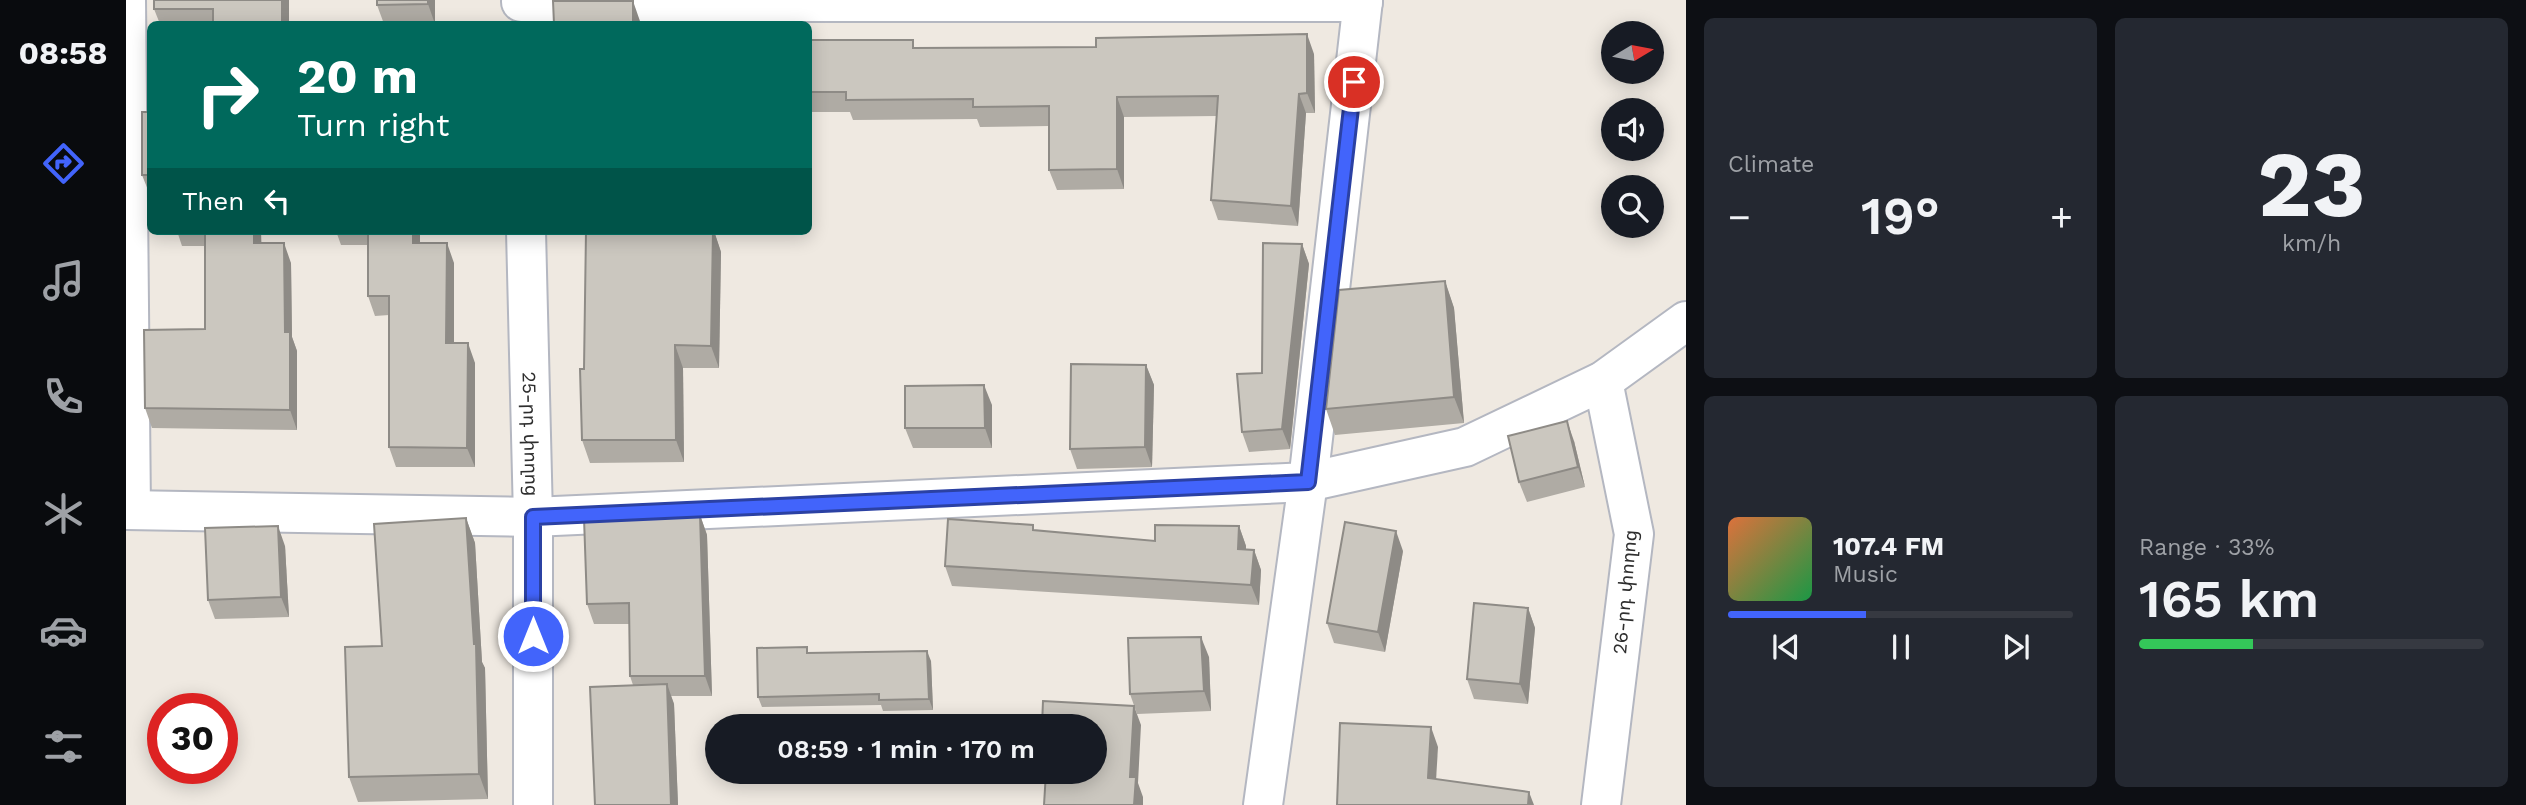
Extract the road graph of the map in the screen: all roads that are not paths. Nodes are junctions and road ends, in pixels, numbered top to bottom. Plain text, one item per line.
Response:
1 (132, 0) edge
2 (1363, 1) edge
3 (521, 9) edge
4 (526, 235) edge
5 (1686, 321) edge
6 (1603, 381) junction
7 (1308, 482) junction
8 (132, 510) edge
9 (533, 517) junction
10 (533, 805) edge
11 (1263, 805) edge
12 (1601, 805) edge

1 - 8 lane
2 - 3 street
2 - 7 street
4 - 9 street, 25-րդ փողոց
5 - 6 street
6 - 7 street
6 - 12 street, 26-րդ փողոց
7 - 9 street
7 - 11 street
8 - 9 street
9 - 10 street, 25-րդ փողոց

